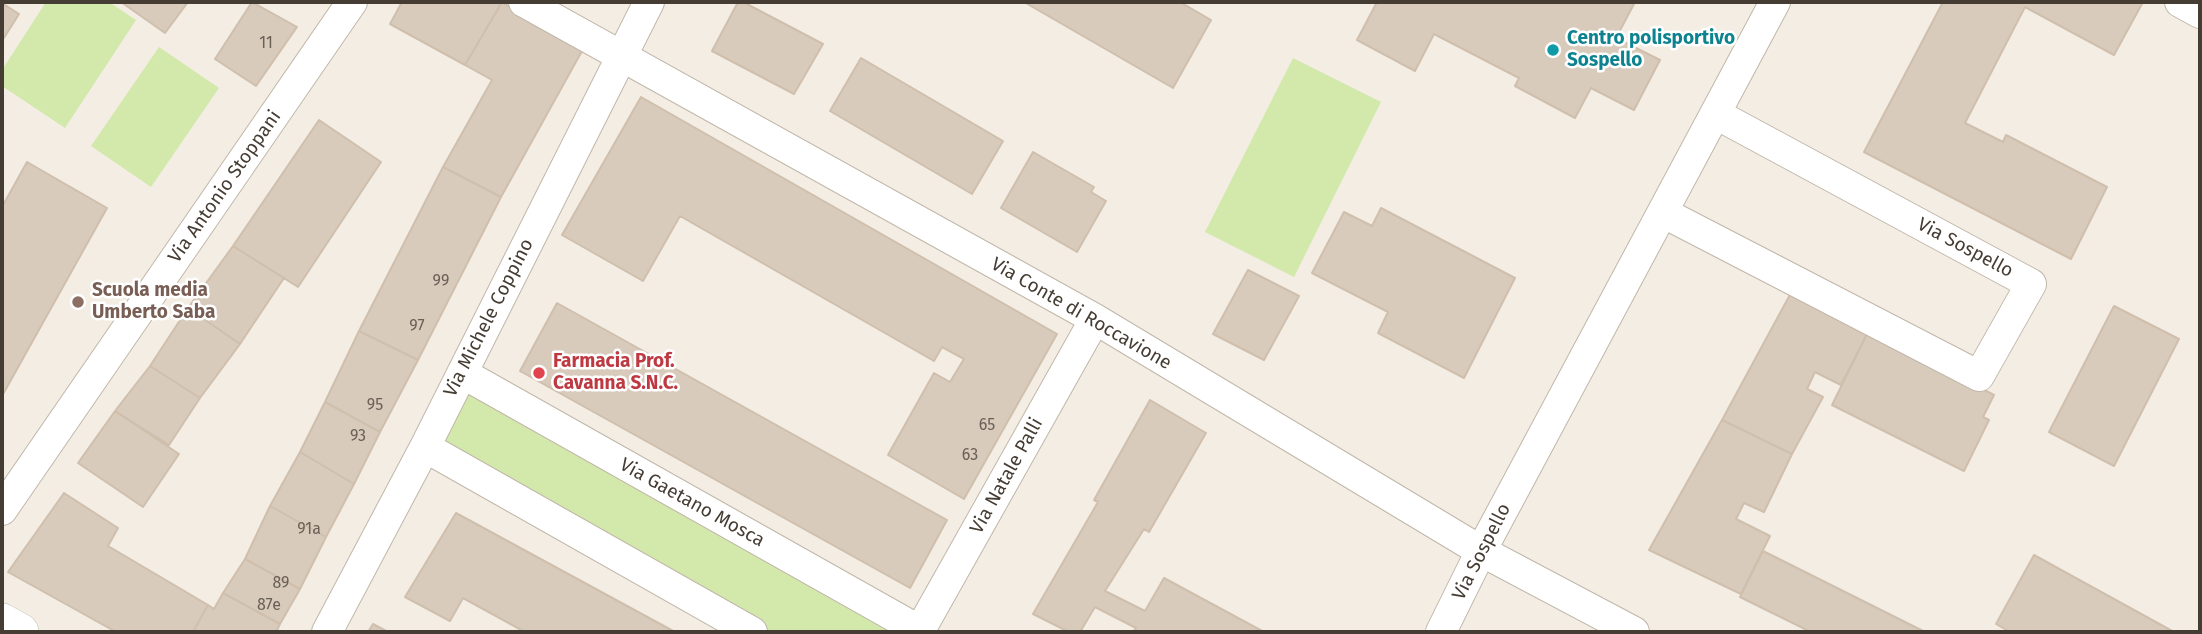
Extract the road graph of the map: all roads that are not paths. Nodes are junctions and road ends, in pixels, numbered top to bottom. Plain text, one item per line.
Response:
1 (352, 2) edge
2 (524, 2) edge
3 (649, 2) edge
4 (1775, 2) edge
5 (2180, 2) edge
6 (2200, 13) edge
7 (621, 55) junction
8 (1716, 114) junction
9 (1664, 213) junction
10 (1095, 320) junction
11 (462, 373) junction
12 (425, 447) junction
13 (2, 510) edge
14 (1481, 551) junction
15 (2, 622) edge
16 (20, 632) edge
17 (327, 632) edge
18 (752, 632) edge
19 (920, 632) edge
20 (1441, 632) edge
21 (1634, 632) edge

1 - 13 street, Via Antonio Stoppani
2 - 7 street, Via Conte di Roccavione
3 - 7 street, Via Michele Coppino
4 - 8 street, Via Sospello
5 - 6 street
7 - 10 street, Via Conte di Roccavione
7 - 11 street, Via Michele Coppino
8 - 9 street, Via Sospello
8 - 9 street, Via Sospello
9 - 14 street, Via Sospello
10 - 14 street, Via Conte di Roccavione
10 - 19 street, Via Natale Palli
11 - 12 street, Via Michele Coppino
11 - 19 street, Via Gaetano Mosca
12 - 17 street, Via Michele Coppino
12 - 18 street
14 - 20 street, Via Sospello
14 - 21 street, Via Conte di Roccavione
15 - 16 street

